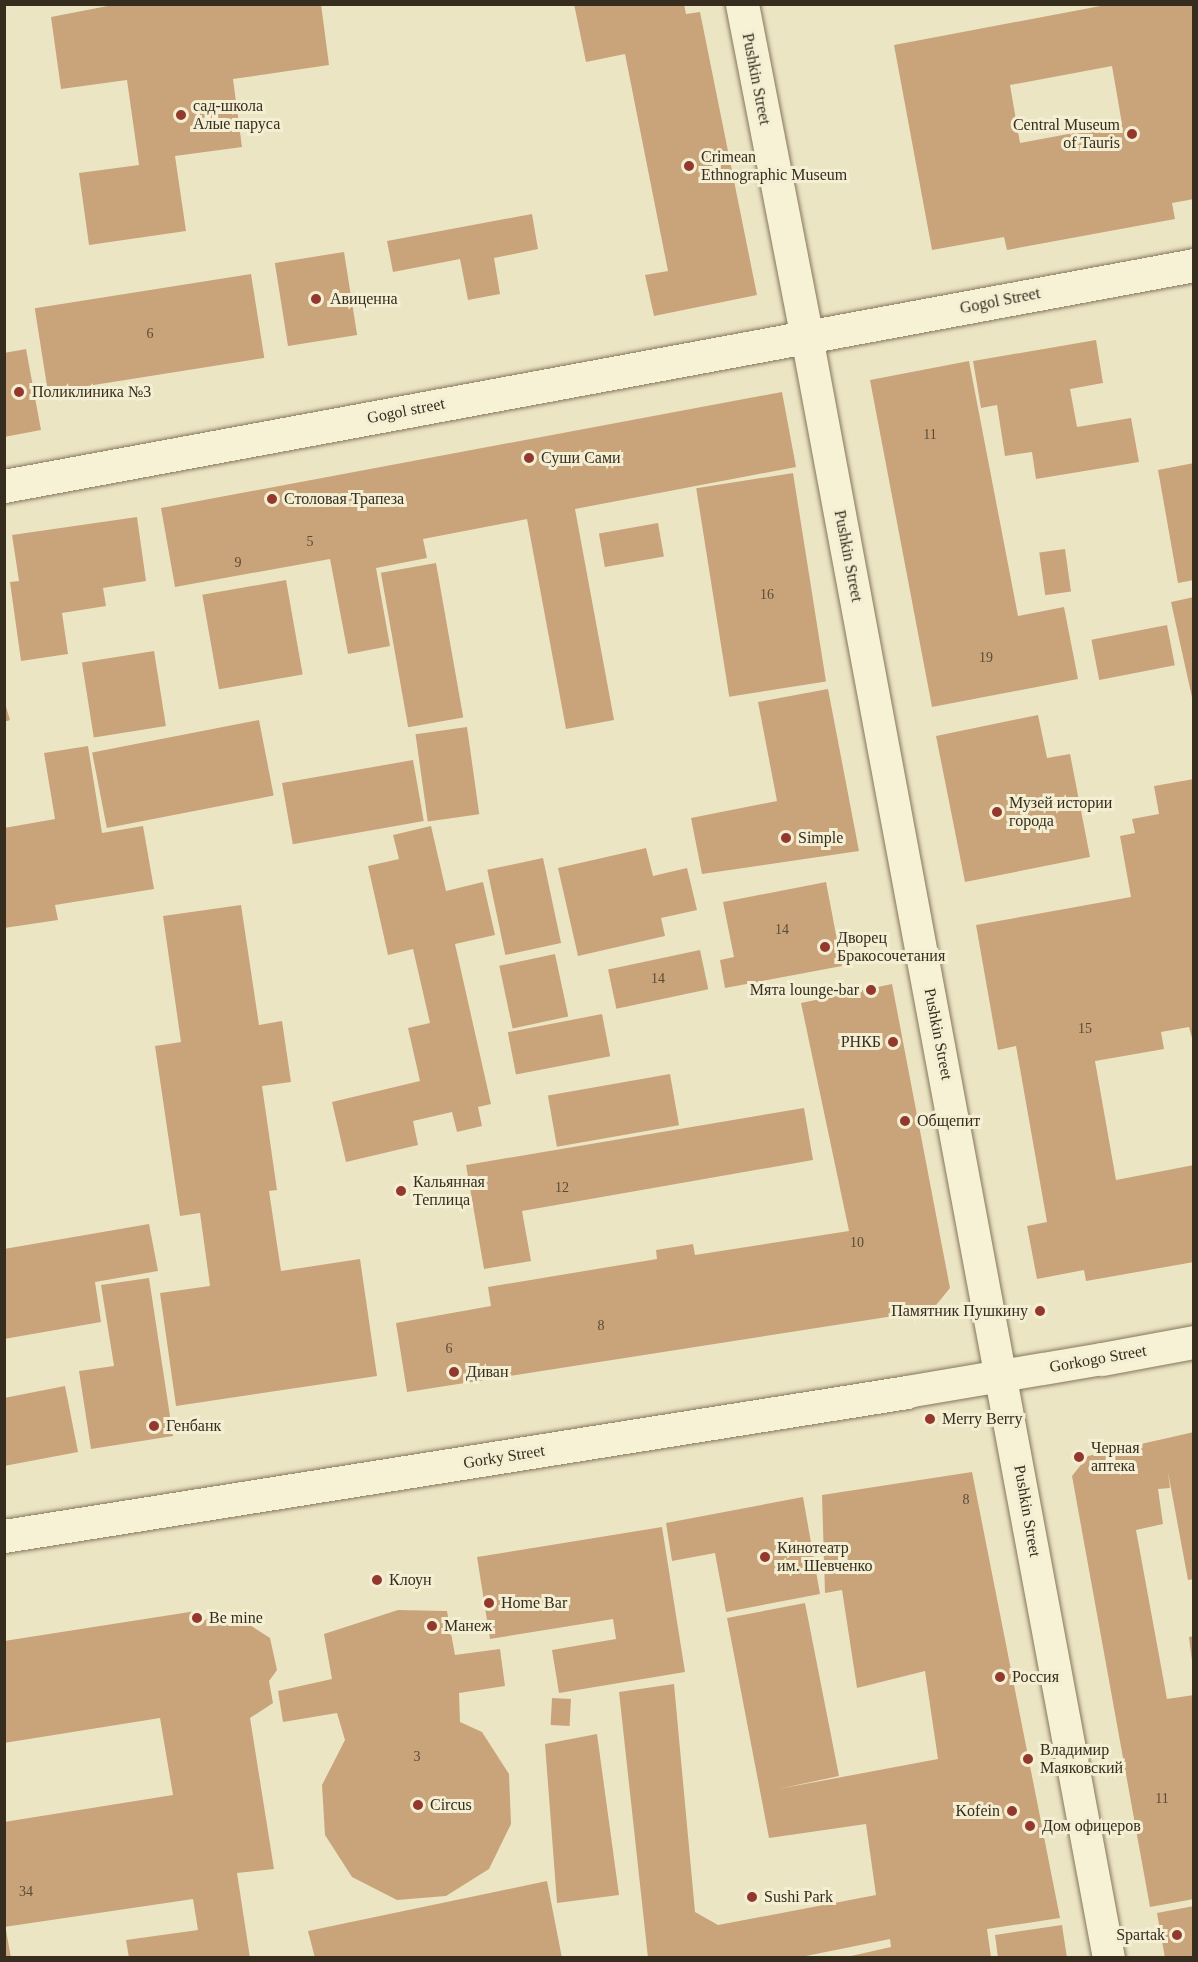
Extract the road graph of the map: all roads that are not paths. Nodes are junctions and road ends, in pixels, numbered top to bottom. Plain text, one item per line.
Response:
1 (742, 4) edge
2 (1194, 265) edge
3 (807, 336) junction
4 (4, 486) edge
5 (1194, 1342) edge
6 (1102, 1359) joint
7 (1002, 1377) junction
8 (907, 1392) joint
9 (4, 1536) edge
10 (1110, 1958) edge

1 - 3 street, Pushkin Street
2 - 3 street, Gogol Street
3 - 4 street, Gogol street
3 - 7 street, Pushkin Street
5 - 6 street, Gorkogo Street
6 - 7 street, Gorkogo Street
7 - 8 street, Gorky Street
7 - 10 street, Pushkin Street
8 - 9 street, Gorky Street

